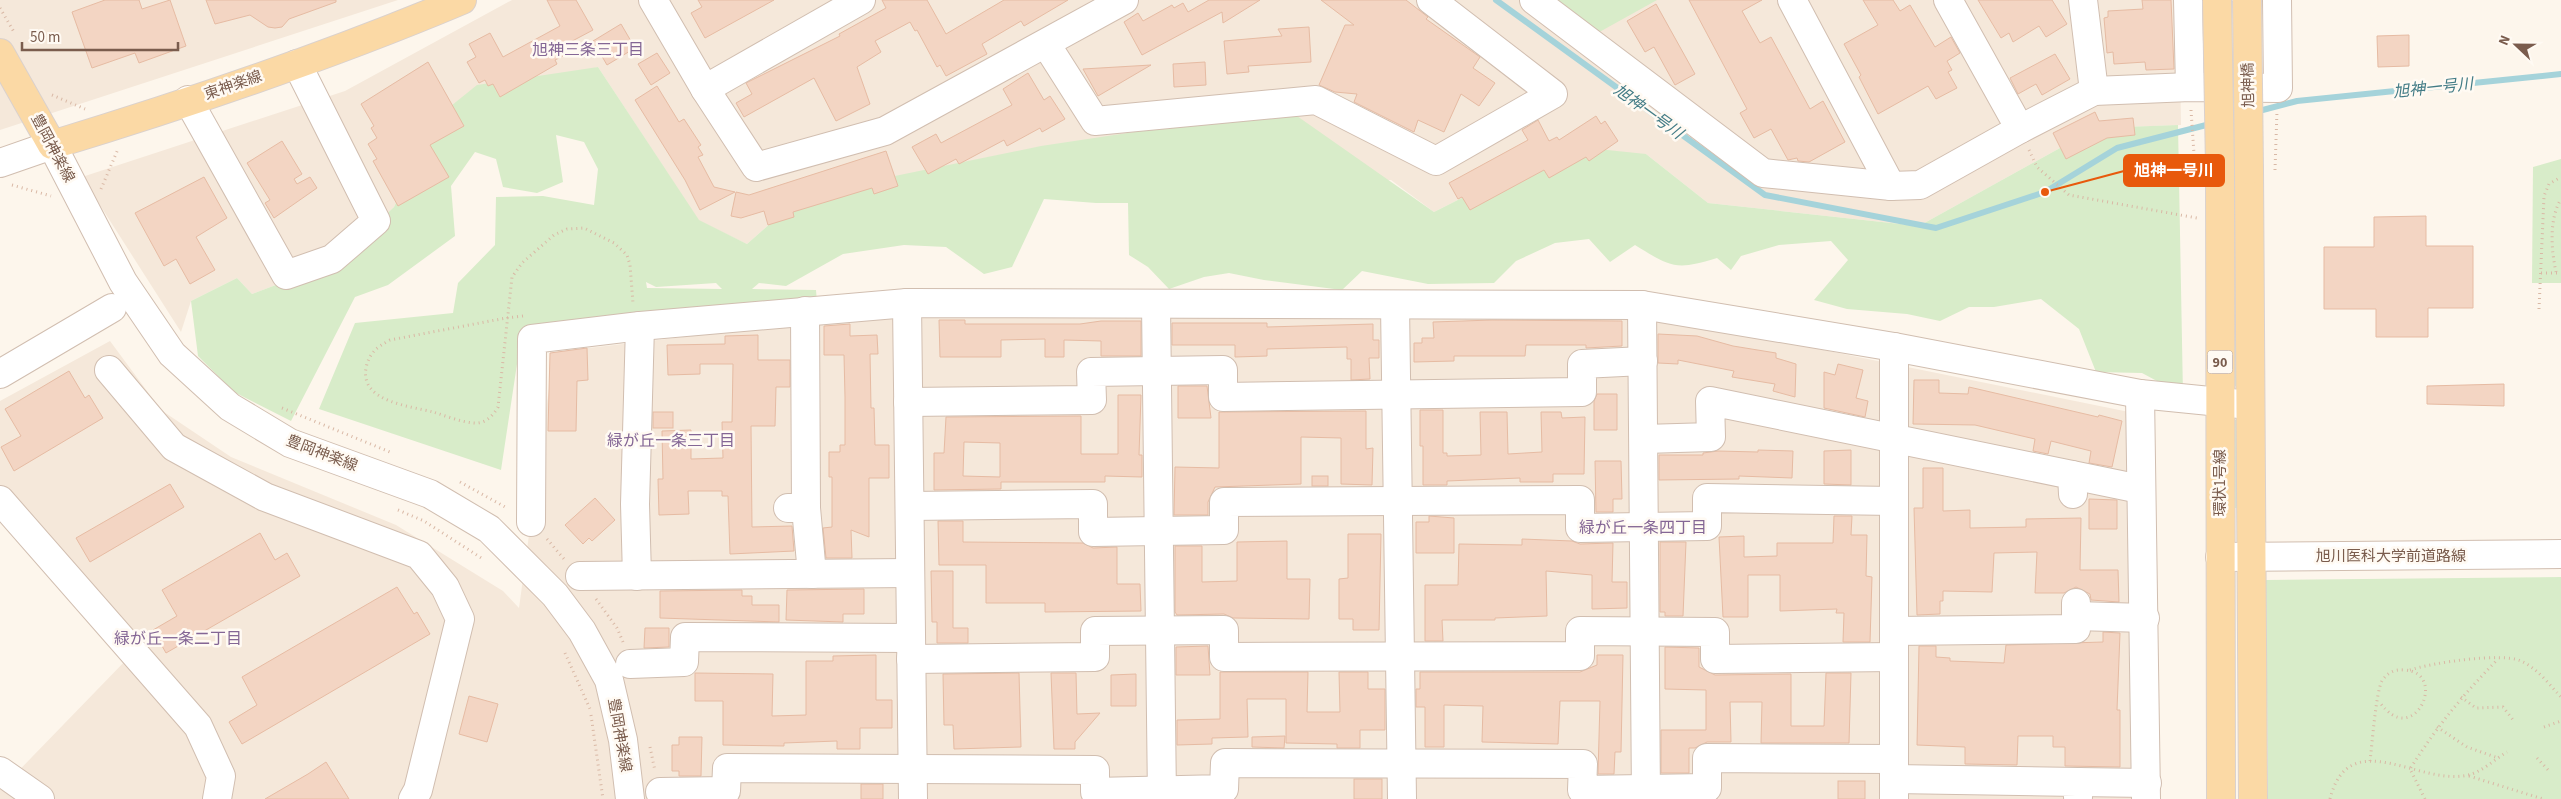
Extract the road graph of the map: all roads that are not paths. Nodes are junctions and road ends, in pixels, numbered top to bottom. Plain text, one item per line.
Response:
1 (462, 0) edge
2 (653, 0) edge
3 (861, 0) edge
4 (1124, 0) edge
5 (1430, 0) edge
6 (1534, 0) edge
7 (1792, 0) edge
8 (1948, 0) edge
9 (2082, 0) edge
10 (2188, 0) edge
11 (2217, 0) edge
12 (2247, 0) edge
13 (2277, 0) edge
14 (1046, 44) junction
15 (0, 53) edge
16 (298, 64) junction
17 (2190, 87) junction
18 (705, 89) junction
19 (2094, 91) junction
20 (188, 100) junction
21 (2020, 129) junction
22 (52, 145) junction
23 (2207, 164) joint
24 (2262, 168) joint
25 (4, 173) edge
26 (1891, 186) junction
27 (907, 303) junction
28 (1156, 304) junction
29 (1395, 305) junction
30 (1642, 305) junction
31 (112, 308) dead end
32 (805, 311) junction
33 (636, 315) junction
34 (1894, 347) junction
35 (1643, 361) junction
36 (108, 370) dead end
37 (1158, 371) junction
38 (0, 374) edge
39 (2140, 394) junction
40 (1396, 395) junction
41 (908, 402) junction
42 (2220, 403) junction
43 (2250, 405) junction
44 (1644, 439) junction
45 (1894, 439) junction
46 (2140, 489) junction
47 (0, 500) edge
48 (1894, 501) junction
49 (1398, 502) junction
50 (910, 506) junction
51 (531, 522) dead end
52 (1644, 527) junction
53 (1160, 530) junction
54 (2561, 554) edge
55 (2220, 557) junction
56 (2251, 557) junction
57 (910, 573) junction
58 (812, 574) junction
59 (580, 576) dead end
60 (637, 576) junction
61 (2145, 618) junction
62 (1161, 630) junction
63 (1645, 632) junction
64 (1894, 644) junction
65 (911, 648) junction
66 (1400, 656) junction
67 (630, 664) dead end
68 (1402, 763) junction
69 (913, 769) junction
70 (0, 771) edge
71 (1894, 779) edge
72 (2146, 791) edge
73 (660, 792) dead end
74 (1646, 794) edge
75 (1162, 795) edge
76 (40, 799) edge
77 (217, 799) edge
78 (413, 799) edge
79 (630, 799) edge
80 (913, 799) edge
81 (1402, 799) edge
82 (2221, 799) edge
83 (2253, 799) edge

1 - 16 main road, 東神楽線
2 - 18 street
3 - 18 street
4 - 14 street
5 - 14 street
6 - 26 street
7 - 26 street
8 - 21 street
9 - 19 street
10 - 17 street
11 - 23 main road, 旭神橋 / 90, bridge
12 - 24 main road, 旭神橋 / 90, bridge
13 - 17 street
14 - 18 street
15 - 22 main road, 豊岡神楽線
16 - 20 main road, 東神楽線
16 - 20 street
17 - 19 street
19 - 21 street
20 - 22 main road, 東神楽線
21 - 26 street
22 - 25 street, 東神楽線
22 - 79 street, 豊岡神楽線
23 - 42 main road, 環状1号線 / 90
24 - 43 main road, 環状1号線 / 90
27 - 28 street
27 - 32 street
27 - 41 street
28 - 29 street
28 - 37 street
29 - 30 street
29 - 40 street
30 - 34 street
30 - 35 street
31 - 38 street
32 - 33 street
32 - 58 street
33 - 51 street
33 - 60 street
34 - 39 street
34 - 45 street
35 - 40 street
35 - 44 street
36 - 78 street
37 - 40 street
37 - 41 street
37 - 53 street
39 - 42 street
39 - 46 street
40 - 49 street
41 - 50 street
42 - 43 street
42 - 55 main road, 環状1号線 / 90
43 - 56 main road, 環状1号線 / 90
44 - 45 street
44 - 52 street
45 - 46 street
45 - 48 street
46 - 61 street
47 - 77 street
48 - 52 street
48 - 64 street
49 - 52 street
49 - 53 street
49 - 66 street
50 - 53 street
50 - 57 street
52 - 63 street
53 - 62 street
54 - 56 street, 旭川医科大学前道路線
55 - 56 street, 旭川医科大学前道路線
55 - 82 main road, 環状1号線 / 90
56 - 83 main road, 環状1号線 / 90
57 - 58 street
57 - 65 street
58 - 60 street
59 - 60 street
61 - 64 street
61 - 72 street
62 - 65 street
62 - 66 street
62 - 75 street
63 - 64 street
63 - 66 street
63 - 74 street
64 - 71 street
65 - 67 street
65 - 69 street
66 - 68 street
68 - 74 street
68 - 75 street
68 - 81 street
69 - 73 street
69 - 75 street
69 - 80 street
70 - 76 street
71 - 72 street
71 - 74 street

